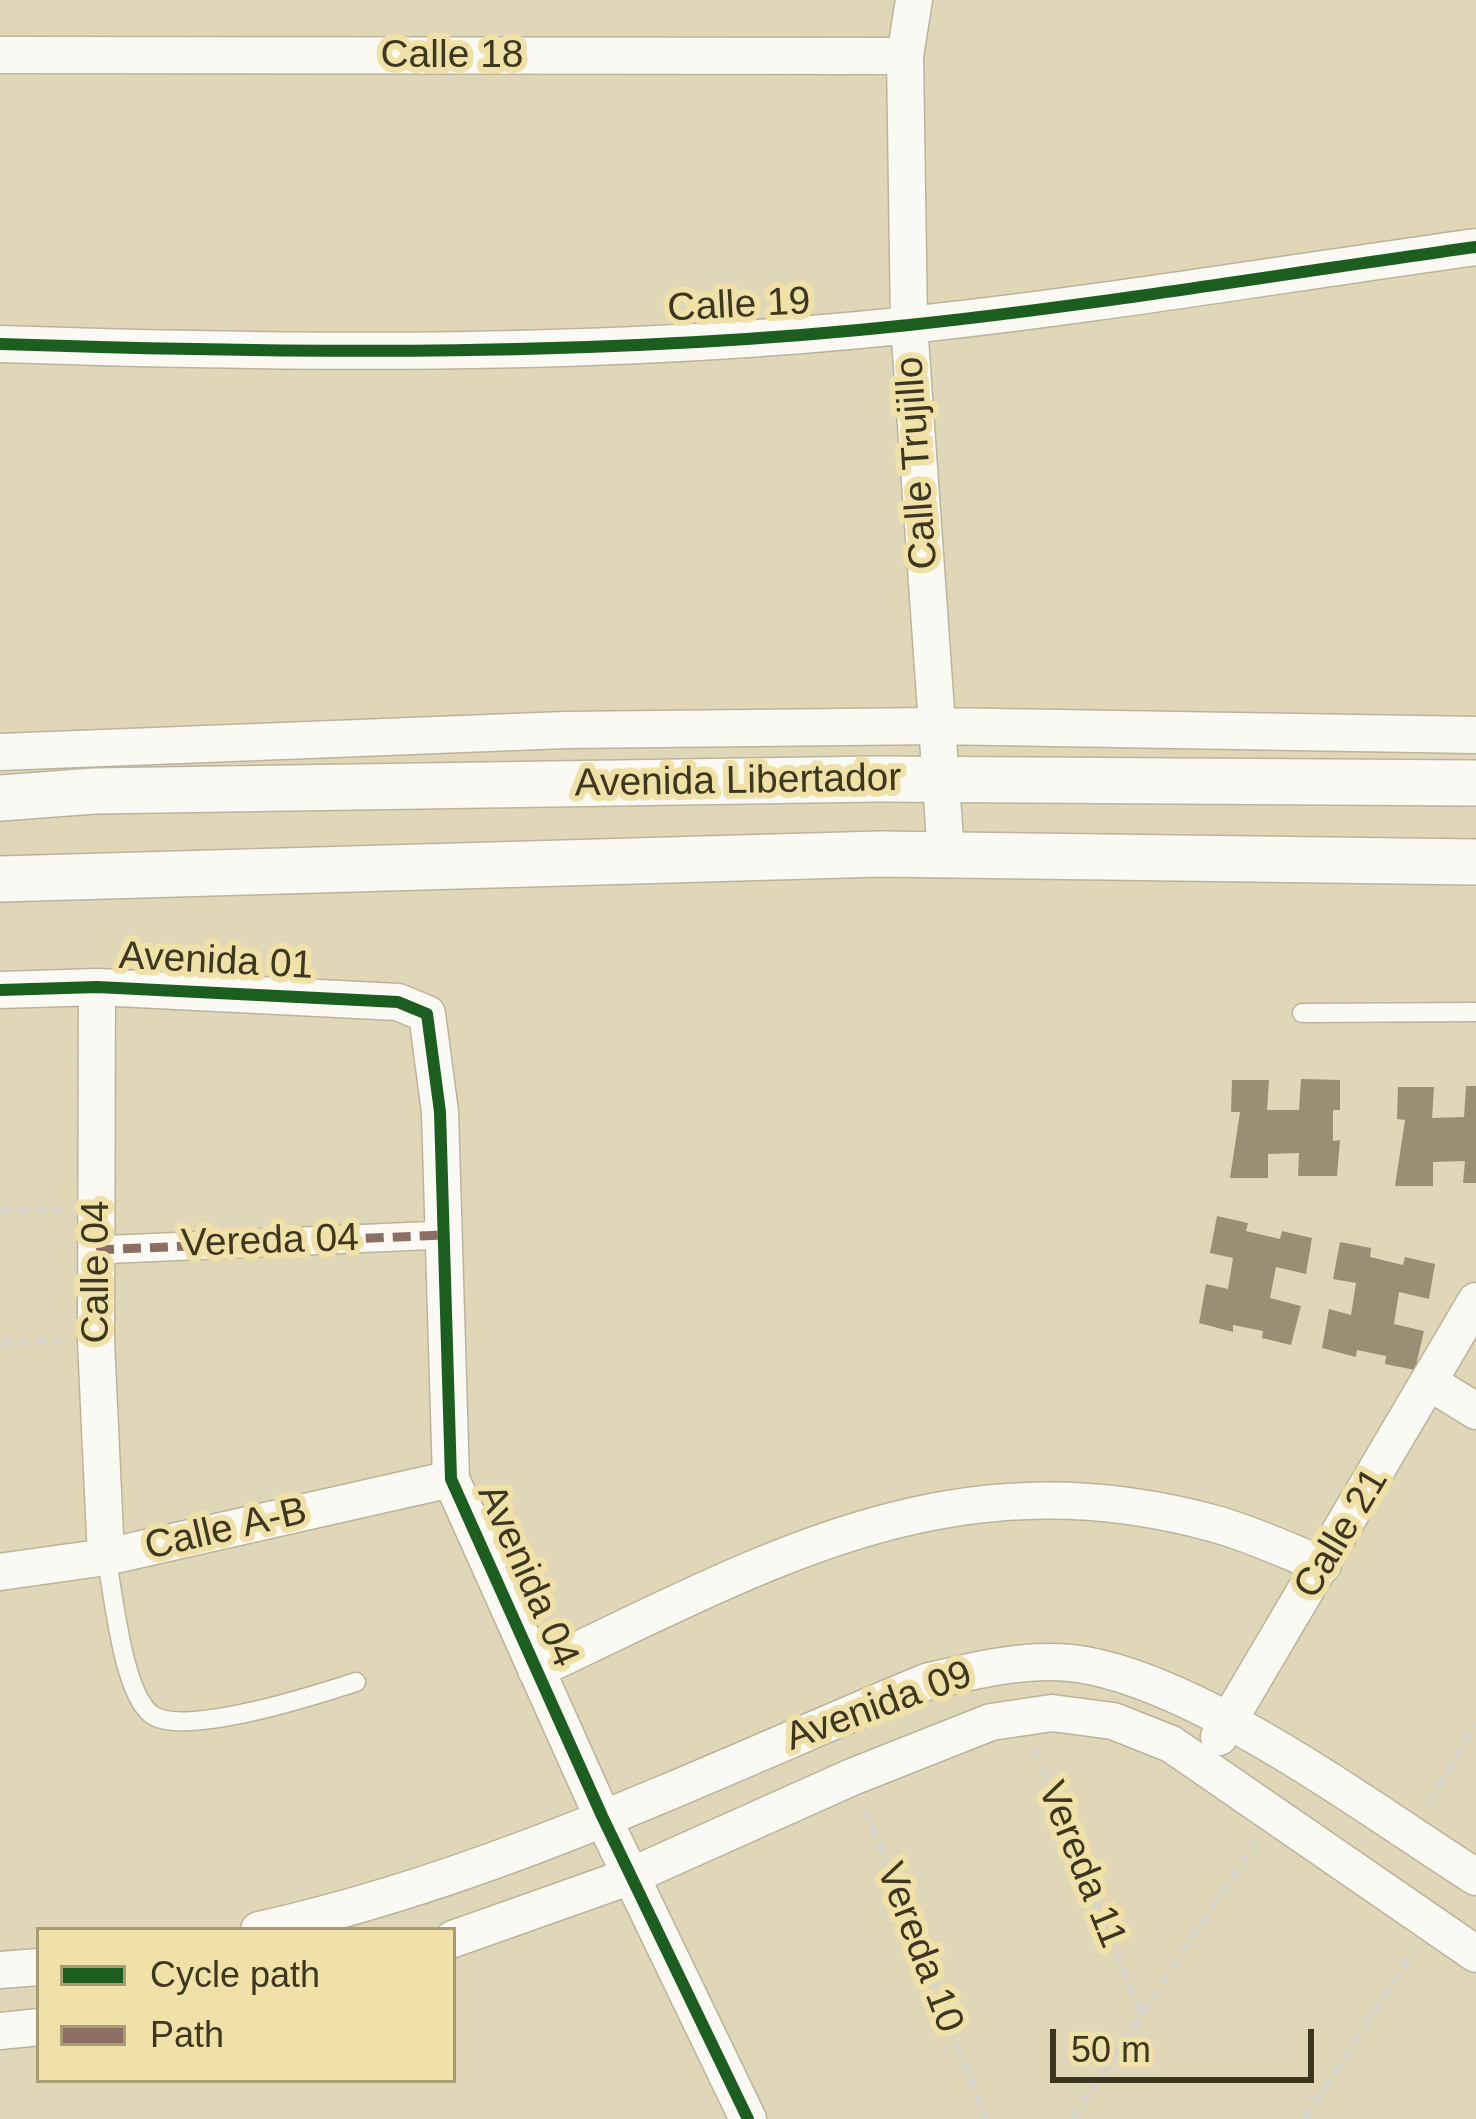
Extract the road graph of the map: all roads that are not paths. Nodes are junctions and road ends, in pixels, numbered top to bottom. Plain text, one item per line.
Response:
1 (914, 0) edge
2 (0, 55) edge
3 (905, 56) junction
4 (1476, 247) edge
5 (909, 326) junction
6 (0, 344) edge
7 (936, 726) junction
8 (1476, 735) edge
9 (0, 752) edge
10 (940, 780) junction
11 (1476, 783) edge
12 (0, 798) edge
13 (946, 854) junction
14 (1476, 862) edge
15 (0, 878) edge
16 (97, 986) junction
17 (0, 990) edge
18 (1476, 1012) edge
19 (1302, 1013) dead end
20 (427, 1014) joint
21 (443, 1235) junction
22 (96, 1250) junction
23 (1476, 1301) edge
24 (1432, 1384) junction
25 (1476, 1411) edge
26 (451, 1480) junction
27 (106, 1557) junction
28 (1323, 1565) junction
29 (0, 1572) edge
30 (536, 1670) junction
31 (356, 1682) dead end
32 (1229, 1721) junction
33 (1202, 1764) junction
34 (602, 1816) junction
35 (631, 1876) junction
36 (1476, 1876) edge
37 (270, 1927) edge
38 (456, 1939) edge
39 (1476, 1954) edge
40 (36, 1967) edge
41 (0, 1970) edge
42 (36, 2027) edge
43 (0, 2031) edge
44 (748, 2119) edge

1 - 3 street, Calle Trujillo
2 - 3 street, Calle 18
3 - 5 street, Calle Trujillo
4 - 5 street, Calle 19
5 - 6 street, Calle 19
5 - 7 street, Calle Trujillo
7 - 8 street
7 - 9 street
7 - 10 street, Calle Trujillo
10 - 11 street, Avenida Libertador
10 - 12 street, Avenida Libertador
10 - 13 street, Calle Trujillo
13 - 14 street, Avenida Libertador
13 - 15 street, Avenida Libertador
16 - 17 street, Avenida 01
16 - 20 street, Avenida 01
16 - 22 street, Calle 04
18 - 19 lane
20 - 21 street, Avenida 04
21 - 22 street, Vereda 04
21 - 26 street, Avenida 04
22 - 27 street, Calle 04
23 - 24 street, Calle 21
24 - 25 street
24 - 28 street, Calle 21
26 - 27 street, Calle A-B
26 - 30 street, Avenida 04
27 - 29 street, Calle A-B
27 - 31 lane
28 - 30 street
28 - 32 street, Calle 21
30 - 34 street, Avenida 04
32 - 33 street, Calle 21
32 - 34 street, Avenida 09
32 - 36 street, Avenida 09
33 - 35 street, Avenida 09
33 - 39 street, Avenida 09
34 - 35 street, Avenida 04
34 - 37 street, Avenida 09
35 - 38 street, Avenida 09
35 - 44 street, Avenida 04
40 - 41 street
42 - 43 street

